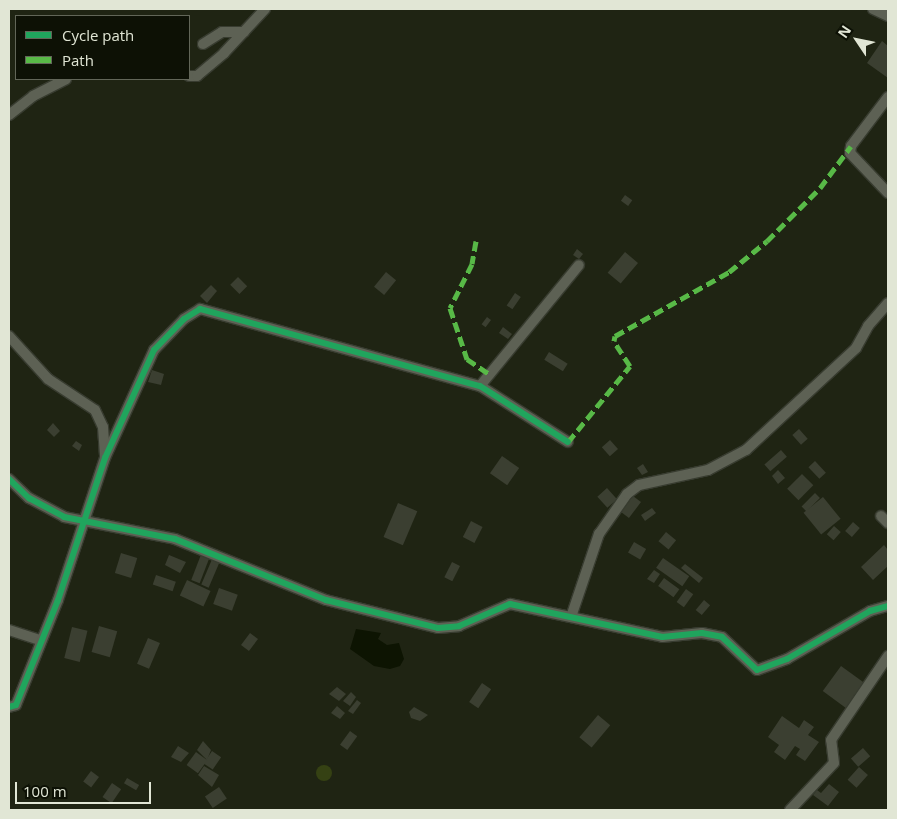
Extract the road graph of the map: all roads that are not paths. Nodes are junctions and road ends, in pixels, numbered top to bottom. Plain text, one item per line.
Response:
1 (266, 9) edge
2 (873, 9) edge
3 (888, 16) edge
4 (244, 32) junction
5 (203, 44) dead end
6 (190, 76) edge
7 (64, 80) edge
8 (888, 97) edge
9 (9, 115) edge
10 (888, 193) edge
11 (579, 266) dead end
12 (888, 302) edge
13 (9, 336) edge
14 (480, 386) junction
15 (568, 442) dead end
16 (105, 458) junction
17 (9, 478) edge
18 (84, 520) junction
19 (888, 606) edge
20 (571, 617) junction
21 (9, 630) edge
22 (40, 640) junction
23 (888, 656) edge
24 (9, 707) edge
25 (790, 810) edge

1 - 4 street
2 - 3 street
4 - 5 street
4 - 6 street
7 - 9 street
8 - 10 street
11 - 14 street
12 - 20 street
13 - 16 street
14 - 15 street
14 - 16 street
16 - 18 street
17 - 18 street
18 - 20 street
18 - 22 street
19 - 20 street
21 - 22 street
22 - 24 street
23 - 25 street

